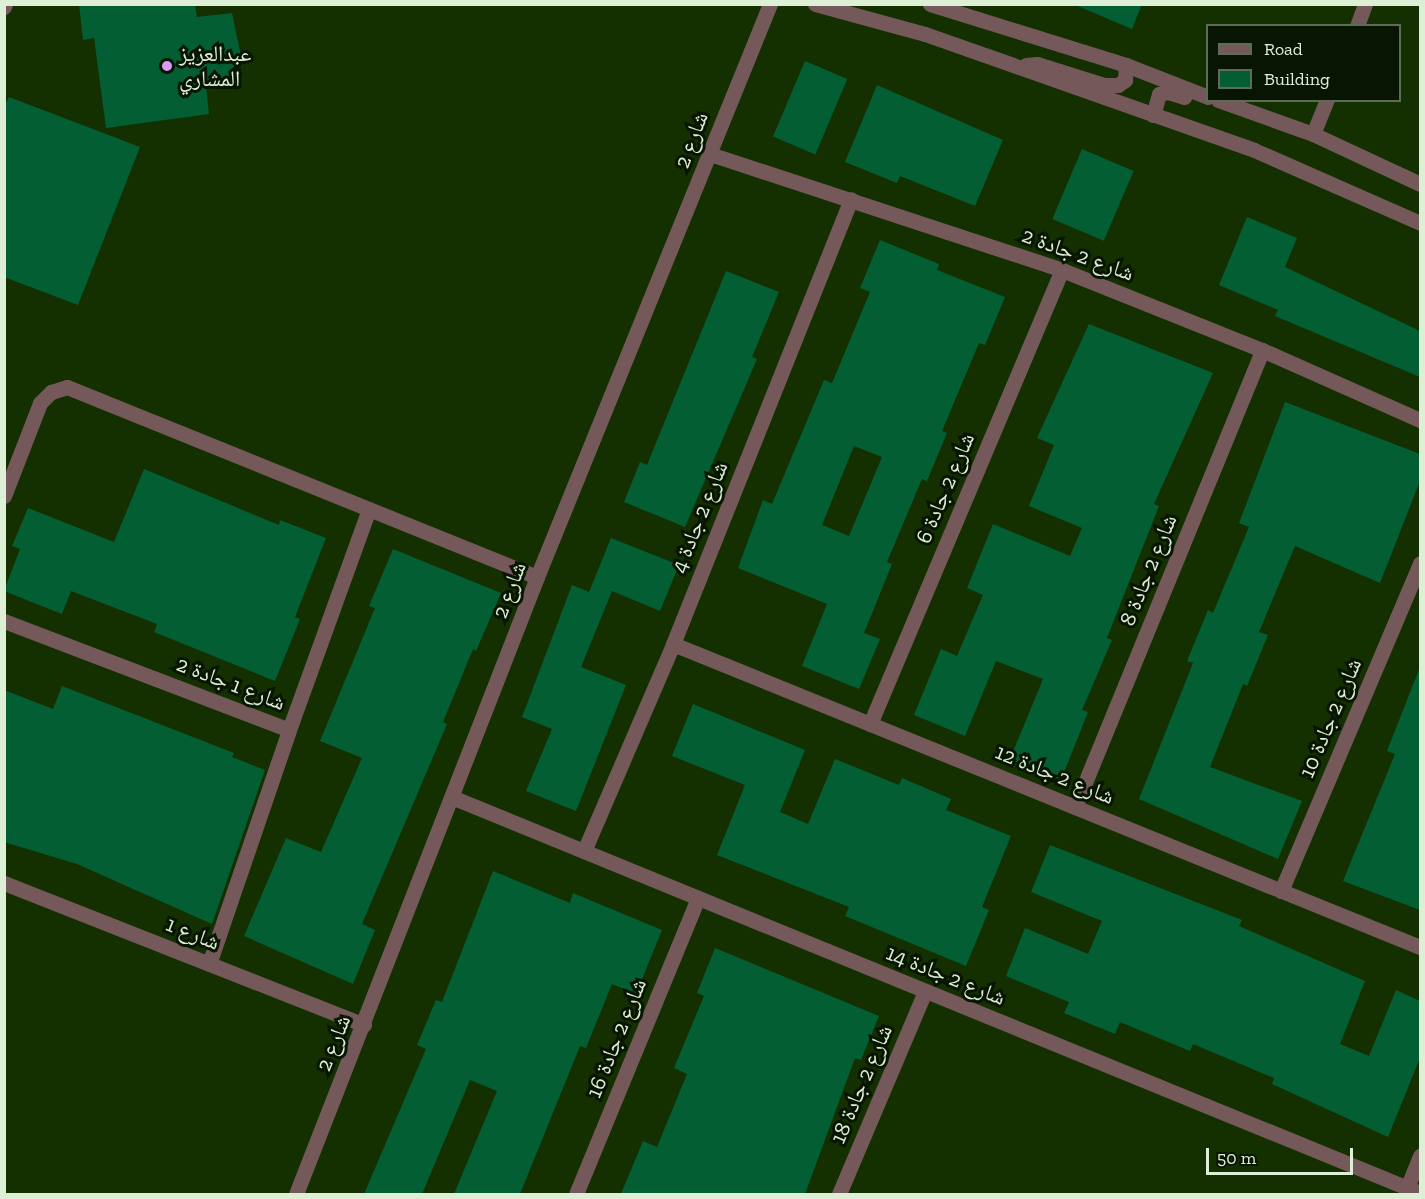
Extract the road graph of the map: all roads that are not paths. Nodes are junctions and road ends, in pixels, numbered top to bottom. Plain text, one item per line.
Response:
1 (770, 4) edge
2 (815, 4) edge
3 (930, 4) edge
4 (1365, 4) edge
5 (1358, 24) edge
6 (1126, 65) junction
7 (1014, 66) junction
8 (1206, 95) edge
9 (1206, 99) edge
10 (1223, 102) edge
11 (1326, 102) edge
12 (1153, 115) junction
13 (1313, 134) junction
14 (710, 154) junction
15 (1420, 184) edge
16 (851, 199) junction
17 (1420, 223) edge
18 (1062, 270) junction
19 (1262, 350) junction
20 (1420, 420) edge
21 (4, 496) edge
22 (369, 509) junction
23 (1420, 563) edge
24 (537, 577) junction
25 (4, 621) edge
26 (672, 644) junction
27 (870, 724) junction
28 (289, 730) junction
29 (454, 798) junction
30 (1075, 807) junction
31 (584, 851) junction
32 (4, 883) edge
33 (1281, 891) junction
34 (698, 898) junction
35 (1420, 947) edge
36 (209, 964) junction
37 (925, 991) junction
38 (364, 1025) junction
39 (1420, 1155) edge
40 (1414, 1190) edge
41 (296, 1194) edge
42 (576, 1194) edge
43 (839, 1194) edge

1 - 14 street, شارع 2
2 - 7 street
3 - 6 street
4 - 5 street
6 - 7 street
6 - 8 street
7 - 12 street
9 - 12 street
10 - 13 street
11 - 13 street
12 - 17 street
13 - 15 street
14 - 16 street, شارع 2 جادة 2
14 - 24 street, شارع 2
16 - 18 street, شارع 2 جادة 2
16 - 26 street, شارع 2 جادة 4
18 - 19 street, شارع 2 جادة 2
18 - 27 street, شارع 2 جادة 6
19 - 20 street, شارع 2 جادة 2
19 - 30 street, شارع 2 جادة 8
21 - 22 street
22 - 24 street
22 - 28 street, شارع 1 جادة 2
23 - 33 street, شارع 2 جادة 10
24 - 29 street, شارع 2
25 - 28 street, شارع 1 جادة 2
26 - 27 street, شارع 2 جادة 12
26 - 31 street, شارع 2 جادة 4
27 - 30 street, شارع 2 جادة 12
28 - 36 street
29 - 31 street, شارع 2 جادة 14
29 - 38 street, شارع 2
30 - 33 street, شارع 2 جادة 12
31 - 34 street, شارع 2 جادة 14
32 - 36 street, شارع 1
33 - 35 street, شارع 2 جادة 12
34 - 37 street, شارع 2 جادة 14
34 - 42 street, شارع 2 جادة 16
36 - 38 street, شارع 1
37 - 40 street, شارع 2 جادة 14
37 - 43 street, شارع 2 جادة 18
38 - 41 street, شارع 2
39 - 40 street

